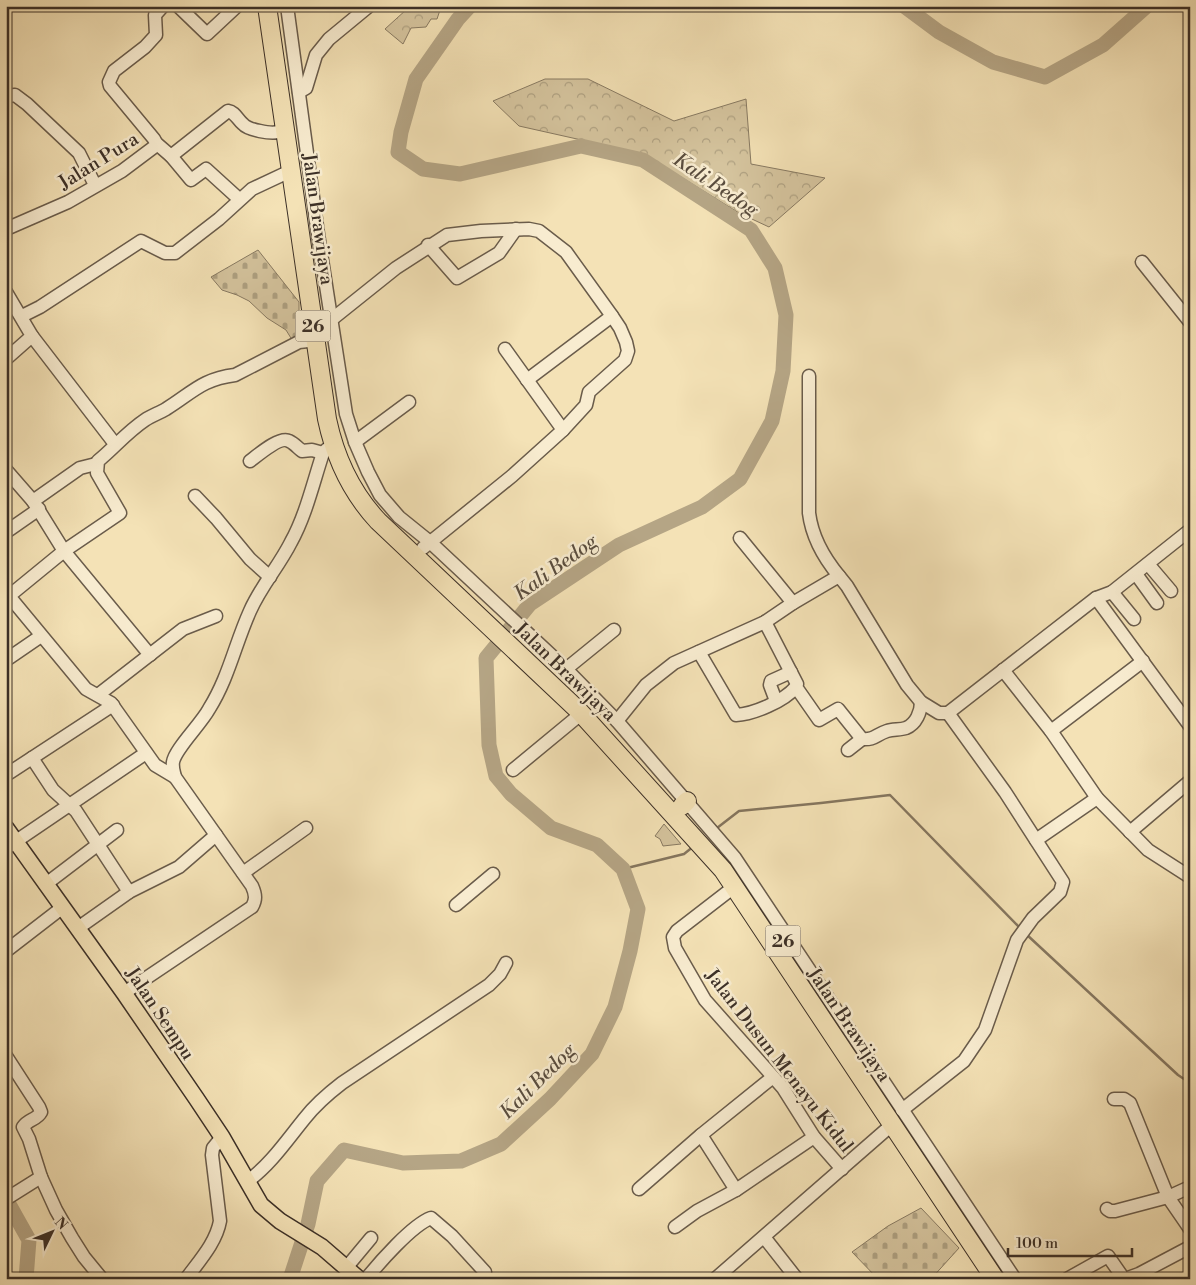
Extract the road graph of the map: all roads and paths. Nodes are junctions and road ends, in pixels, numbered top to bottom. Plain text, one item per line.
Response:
1 (163, 6) edge
2 (178, 6) edge
3 (237, 6) edge
4 (260, 6) edge
5 (267, 6) edge
6 (278, 6) edge
7 (287, 6) edge
8 (369, 6) edge
9 (299, 92) junction
10 (6, 96) edge
11 (278, 132) junction
12 (156, 143) junction
13 (171, 156) junction
14 (284, 174) junction
15 (95, 185) junction
16 (239, 199) junction
17 (6, 229) edge
18 (516, 230) junction
19 (428, 245) junction
20 (1142, 262) dead end
21 (6, 292) edge
22 (22, 316) junction
23 (612, 316) junction
24 (331, 320) junction
25 (1190, 322) edge
26 (32, 336) junction
27 (308, 341) junction
28 (505, 349) dead end
29 (6, 359) edge
30 (809, 376) dead end
31 (527, 380) junction
32 (409, 402) dead end
33 (563, 430) junction
34 (354, 442) junction
35 (115, 444) junction
36 (325, 451) junction
37 (250, 461) dead end
38 (96, 464) junction
39 (6, 470) edge
40 (195, 496) dead end
41 (36, 505) junction
42 (1190, 530) edge
43 (6, 532) edge
44 (740, 538) dead end
45 (426, 545) junction
46 (64, 551) junction
47 (1150, 566) junction
48 (839, 576) junction
49 (1137, 576) junction
50 (270, 577) junction
51 (1171, 591) dead end
52 (1112, 592) junction
53 (8, 594) edge
54 (465, 594) junction
55 (1096, 598) junction
56 (1157, 603) dead end
57 (793, 604) junction
58 (216, 616) dead end
59 (1134, 619) dead end
60 (765, 622) junction
61 (614, 630) dead end
62 (42, 636) junction
63 (516, 642) junction
64 (699, 652) junction
65 (150, 655) junction
66 (6, 660) edge
67 (1143, 661) junction
68 (566, 669) junction
69 (1003, 670) junction
70 (791, 672) junction
71 (796, 687) junction
72 (98, 696) junction
73 (776, 701) junction
74 (921, 702) junction
75 (113, 705) junction
76 (948, 713) junction
77 (576, 718) junction
78 (617, 721) junction
79 (1190, 726) edge
80 (1051, 731) junction
81 (862, 739) junction
82 (848, 750) dead end
83 (146, 753) junction
84 (32, 758) junction
85 (513, 770) dead end
86 (6, 775) edge
87 (175, 777) junction
88 (1190, 781) edge
89 (1097, 798) junction
90 (69, 805) junction
91 (680, 813) junction
92 (6, 828) edge
93 (306, 828) dead end
94 (116, 830) dead end
95 (1130, 832) junction
96 (216, 834) junction
97 (1036, 840) junction
98 (98, 844) junction
99 (11, 845) edge
100 (243, 873) junction
101 (493, 874) dead end
102 (1189, 877) edge
103 (46, 884) junction
104 (732, 889) junction
105 (129, 892) junction
106 (456, 905) dead end
107 (63, 907) junction
108 (78, 928) junction
109 (6, 951) edge
110 (506, 963) dead end
111 (124, 993) junction
112 (6, 1056) edge
113 (773, 1077) junction
114 (1114, 1099) dead end
115 (876, 1106) junction
116 (902, 1110) junction
117 (887, 1130) junction
118 (701, 1135) junction
119 (222, 1137) junction
120 (814, 1137) junction
121 (842, 1169) junction
122 (41, 1177) junction
123 (248, 1182) junction
124 (1190, 1187) edge
125 (639, 1189) dead end
126 (736, 1190) junction
127 (10, 1196) edge
128 (1168, 1197) junction
129 (1107, 1208) dead end
130 (675, 1227) dead end
131 (1190, 1229) edge
132 (764, 1237) junction
133 (371, 1238) dead end
134 (1190, 1247) edge
135 (346, 1268) junction
136 (102, 1279) edge
137 (186, 1279) edge
138 (359, 1279) edge
139 (366, 1279) edge
140 (479, 1279) edge
141 (714, 1279) edge
142 (797, 1279) edge
143 (986, 1279) edge
144 (995, 1279) edge
145 (1006, 1279) edge
146 (1015, 1279) edge
147 (1067, 1279) edge
148 (1125, 1279) edge

1 - 12 street, Jalan Pura
2 - 3 street
4 - 11 street
5 - 54 highway, Jalan Brawijaya / 26
6 - 45 highway, Jalan Brawijaya / 26
7 - 9 street
8 - 9 street
9 - 24 street
10 - 15 street
11 - 13 street
11 - 14 street
12 - 13 street
12 - 15 street, Jalan Pura
13 - 16 street
14 - 16 street
14 - 27 street
15 - 17 street, Jalan Pura
16 - 22 street
18 - 19 street
18 - 19 street
18 - 23 street
19 - 24 street
20 - 25 street
21 - 22 street
22 - 26 street
23 - 31 street
23 - 33 street
24 - 34 street
26 - 29 street
26 - 35 street
27 - 35 street
27 - 36 street
28 - 31 street
30 - 48 street
31 - 33 street
32 - 34 street
33 - 45 street
34 - 45 street
35 - 38 street
36 - 37 street
36 - 50 street
36 - 54 street
38 - 41 street
38 - 46 street
39 - 41 street
40 - 50 street
41 - 43 street
41 - 46 street
42 - 47 street
44 - 57 street
45 - 54 highway, Jalan Brawijaya / 26
46 - 53 street
46 - 65 street
47 - 49 street
47 - 51 street
48 - 57 street
48 - 74 street
49 - 52 street
49 - 56 street
50 - 87 street
52 - 55 street
52 - 59 street
53 - 62 street
54 - 63 highway, Jalan Brawijaya / 26
55 - 67 street
55 - 69 street
57 - 60 street
58 - 65 street
60 - 64 street
60 - 70 street
61 - 68 street
62 - 66 street
62 - 72 street
63 - 68 street
63 - 77 highway
63 - 91 highway, Jalan Brawijaya / 26
64 - 73 street
64 - 78 street
65 - 72 street
67 - 79 street
67 - 80 street
68 - 78 street
69 - 76 street
69 - 80 street
70 - 71 street
70 - 73 street
71 - 73 street
71 - 81 street
72 - 75 street
74 - 76 street
74 - 81 street
75 - 83 street
75 - 84 street
76 - 97 street
77 - 85 street
77 - 91 highway
78 - 91 street
80 - 89 street
81 - 82 street
83 - 87 street
83 - 90 street
84 - 86 street
84 - 90 street
87 - 96 street
88 - 95 street
89 - 95 street
89 - 97 street
90 - 98 street
90 - 99 street
91 - 104 highway, Jalan Brawijaya / 26
91 - 116 street
91 - 145 highway, Jalan Brawijaya / 26
92 - 99 main road, Jalan Sempu
93 - 100 street
94 - 98 street
95 - 102 street
96 - 100 street
96 - 105 street
97 - 116 street
98 - 103 street
98 - 105 street
99 - 103 main road, Jalan Sempu
100 - 111 street
101 - 106 street
103 - 107 main road, Jalan Sempu
104 - 113 street, Jalan Dusun Menayu Kidul
104 - 115 highway, Jalan Brawijaya
105 - 108 street
107 - 108 main road, Jalan Sempu
107 - 109 street
108 - 111 main road, Jalan Sempu
110 - 123 street
111 - 119 main road, Jalan Sempu
112 - 122 street
113 - 118 street
113 - 120 street, Jalan Dusun Menayu Kidul
114 - 128 street
115 - 117 highway
115 - 144 highway, Jalan Brawijaya
116 - 146 street
117 - 121 street
117 - 143 highway
118 - 125 street
118 - 126 street
119 - 123 main road, Jalan Sempu
119 - 137 street
120 - 121 street, Jalan Dusun Menayu Kidul
120 - 126 street
121 - 132 street
122 - 127 street
122 - 136 street
123 - 135 main road, Jalan Sempu
124 - 128 street
126 - 130 street
128 - 129 street
128 - 131 street
132 - 141 street
132 - 142 street
133 - 135 street
134 - 148 street
135 - 138 main road, Jalan Sempu
139 - 140 street
147 - 148 street

